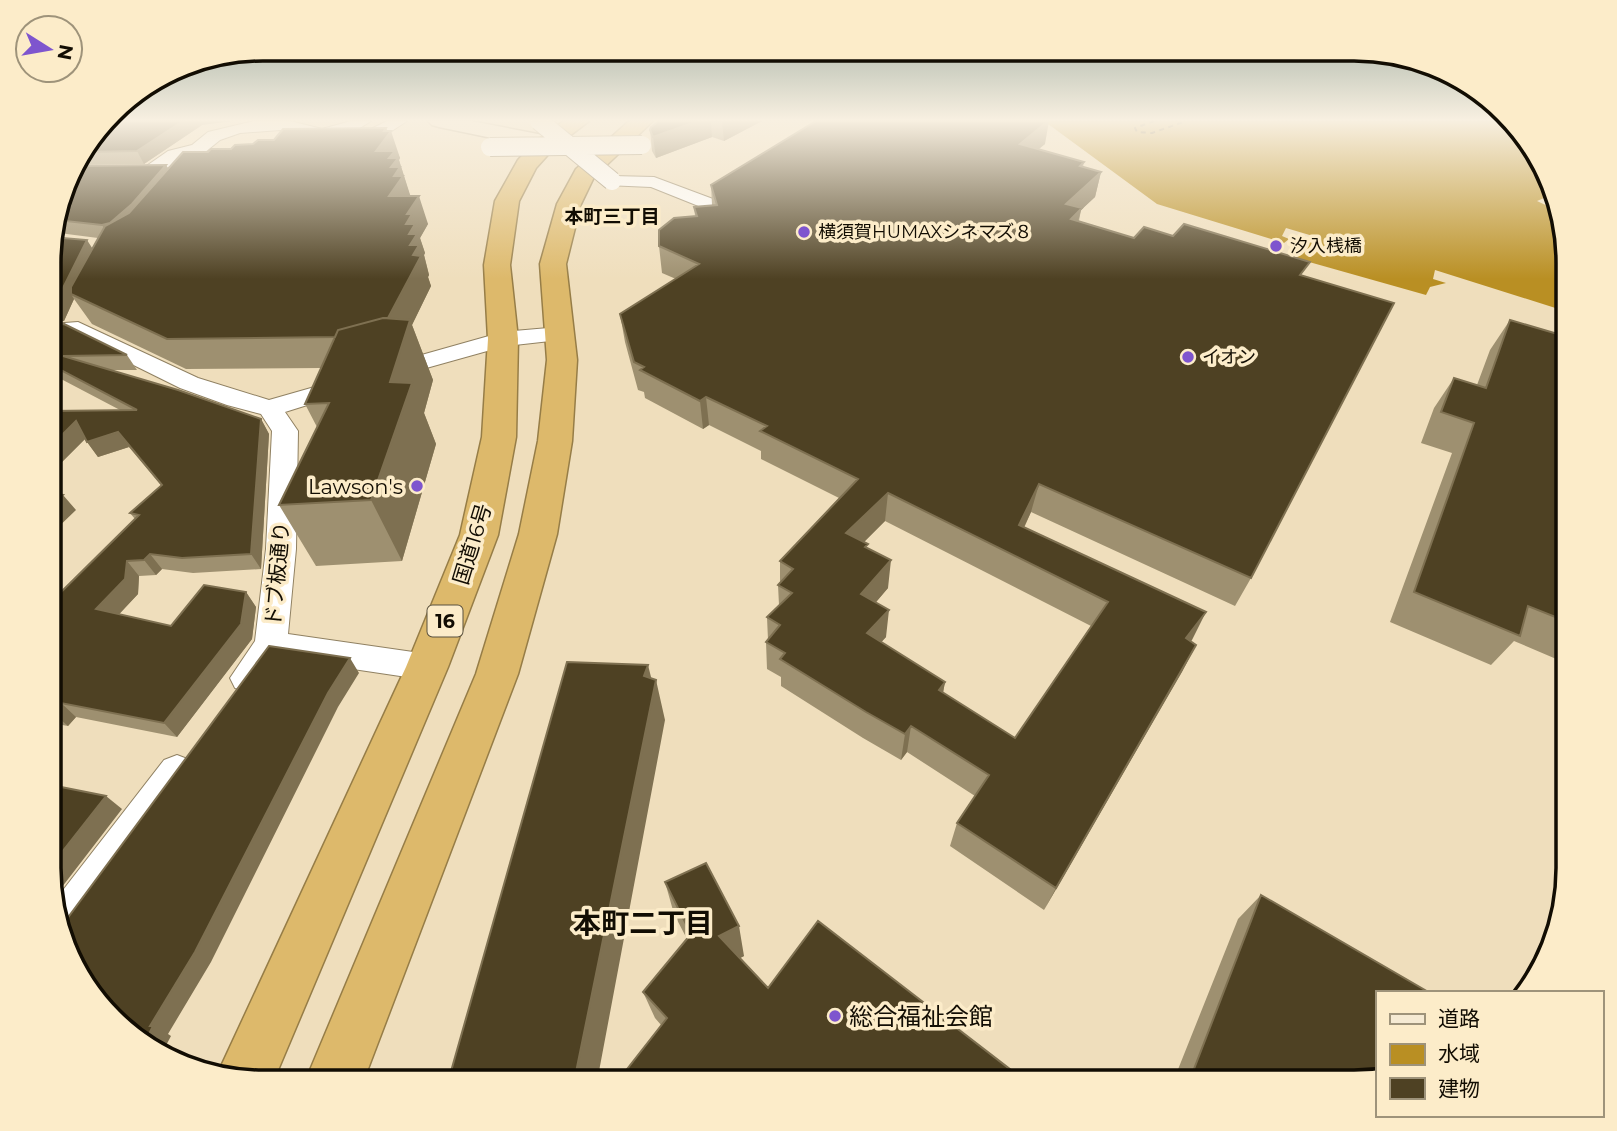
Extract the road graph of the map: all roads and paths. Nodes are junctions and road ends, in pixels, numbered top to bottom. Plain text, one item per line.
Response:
1 (521, 174) edge
2 (584, 174) edge
3 (639, 174) edge
4 (706, 203) edge
5 (84, 306) edge
6 (78, 329) junction
7 (61, 330) edge
8 (560, 334) junction
9 (503, 339) junction
10 (270, 408) junction
11 (271, 644) junction
12 (427, 667) junction
13 (231, 698) edge
14 (199, 742) edge
15 (68, 917) edge
16 (249, 1069) edge
17 (339, 1069) edge

1 - 9 highway, 国道16号 / 16
2 - 8 highway, 国道16号 / 16
3 - 4 street
5 - 6 street
6 - 7 street
6 - 10 street
8 - 9 street
8 - 17 highway, 国道16号 / 16
9 - 10 street
9 - 12 highway, 国道16号 / 16
10 - 11 street, ドブ板通り
11 - 12 street
11 - 13 street, ドブ板通り
12 - 16 highway, 国道16号 / 16
14 - 15 street

